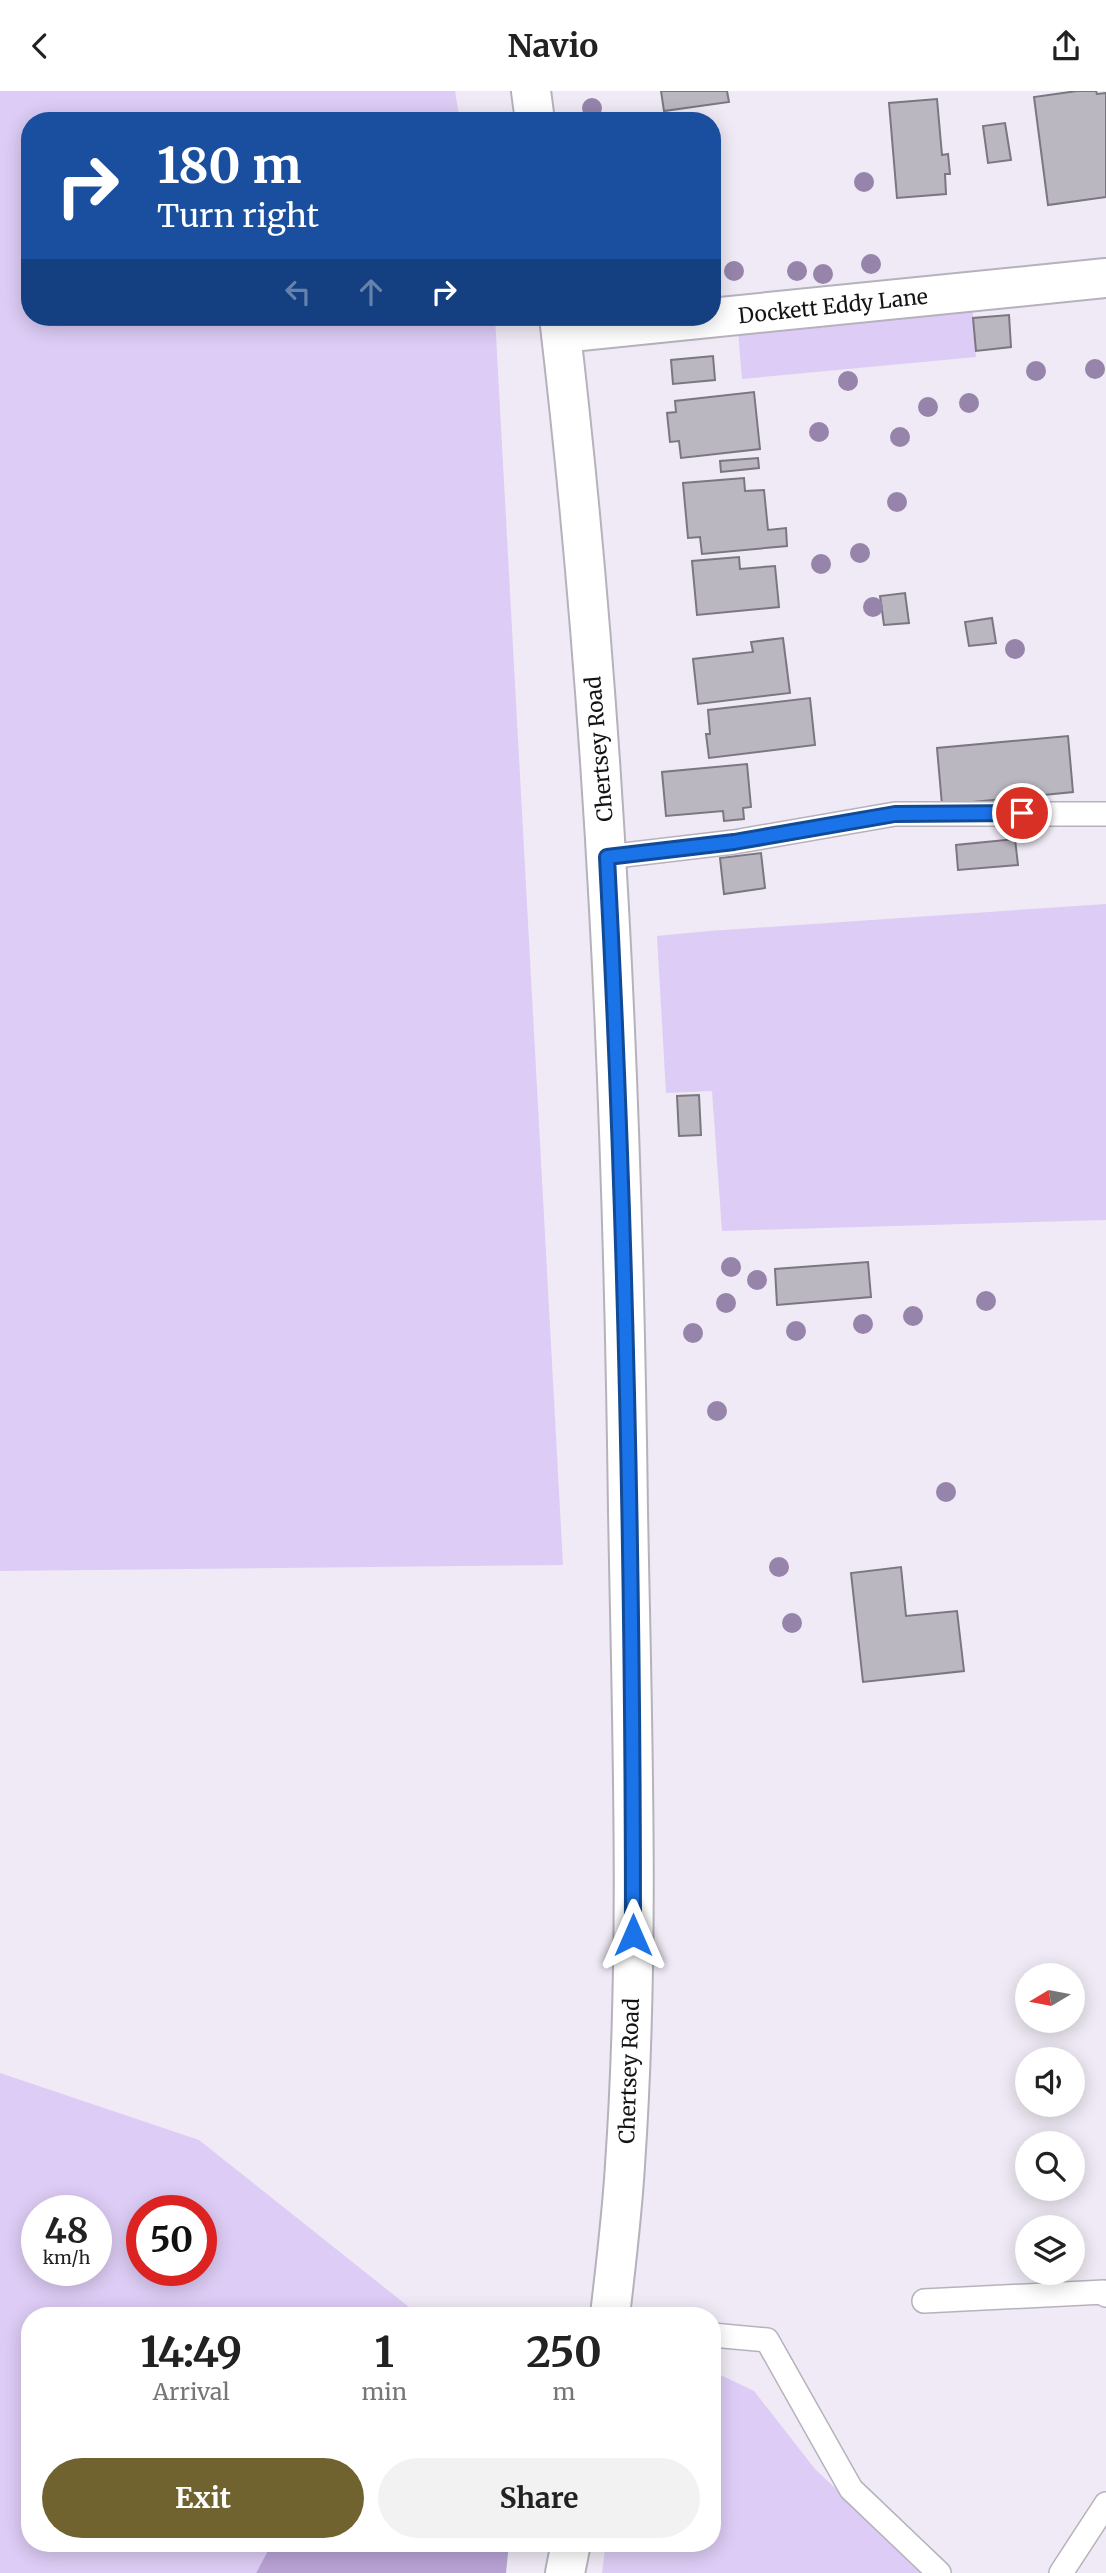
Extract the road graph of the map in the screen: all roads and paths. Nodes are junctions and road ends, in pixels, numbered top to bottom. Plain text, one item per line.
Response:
1 (531, 91) edge
2 (534, 112) edge
3 (1106, 278) edge
4 (721, 311) edge
5 (560, 326) edge
6 (1106, 814) edge
7 (607, 857) junction
8 (1106, 2295) edge
9 (925, 2301) dead end
10 (611, 2307) edge
11 (721, 2336) edge
12 (1106, 2504) edge
13 (569, 2552) edge
14 (565, 2573) edge
15 (939, 2573) edge
16 (1061, 2573) edge

1 - 2 main road
3 - 4 main road, Dockett Eddy Lane
5 - 7 main road, Chertsey Road
6 - 7 lane
7 - 10 main road, Chertsey Road
8 - 9 lane
11 - 15 lane
12 - 16 lane
13 - 14 main road

